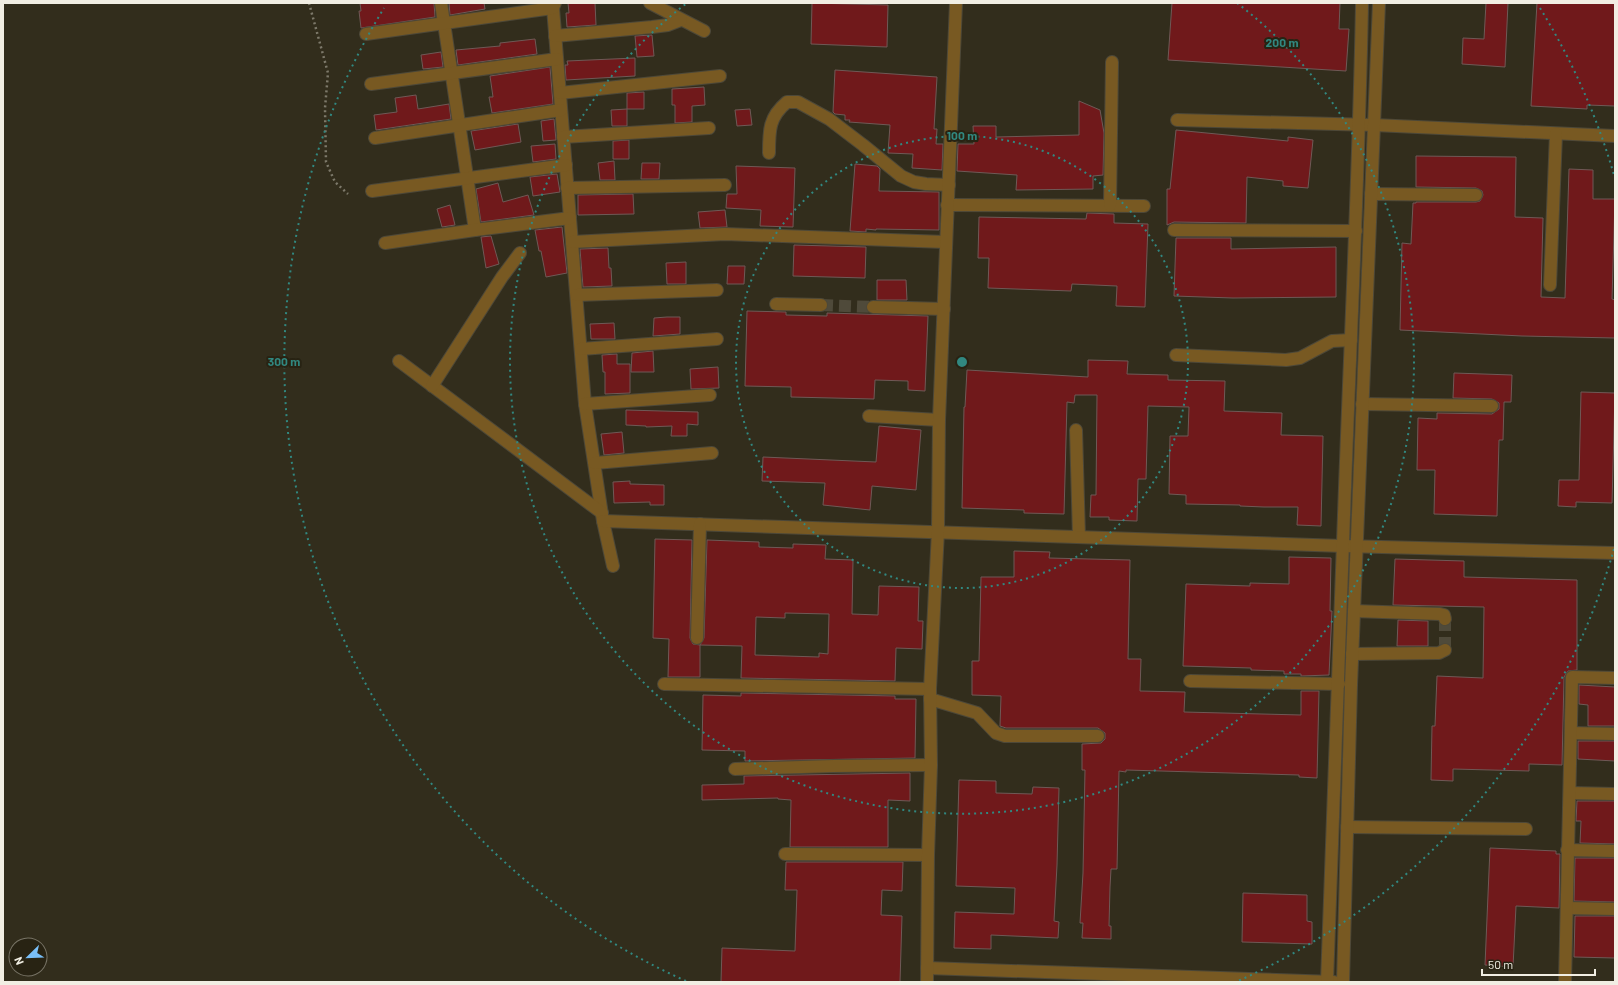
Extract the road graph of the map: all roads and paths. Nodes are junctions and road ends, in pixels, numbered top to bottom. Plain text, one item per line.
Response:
1 (309, 3) edge
2 (441, 3) edge
3 (650, 3) edge
4 (956, 3) edge
5 (1362, 3) edge
6 (1379, 3) edge
7 (554, 5) edge
8 (681, 20) junction
9 (444, 23) junction
10 (1362, 25) junction
11 (1378, 26) junction
12 (704, 31) dead end
13 (366, 34) dead end
14 (555, 36) junction
15 (557, 59) junction
16 (1112, 62) dead end
17 (452, 73) junction
18 (720, 76) dead end
19 (371, 84) dead end
20 (560, 94) junction
21 (561, 110) junction
22 (1177, 120) dead end
23 (1360, 125) junction
24 (1374, 125) junction
25 (459, 126) junction
26 (708, 128) dead end
27 (1556, 134) junction
28 (563, 136) junction
29 (1615, 136) edge
30 (374, 138) dead end
31 (769, 153) dead end
32 (566, 165) junction
33 (467, 178) junction
34 (725, 185) dead end
35 (949, 185) junction
36 (568, 188) junction
37 (372, 191) dead end
38 (348, 194) dead end
39 (1371, 194) junction
40 (1476, 195) dead end
41 (948, 205) junction
42 (1110, 205) junction
43 (1144, 206) dead end
44 (570, 218) junction
45 (474, 230) junction
46 (1174, 230) dead end
47 (1356, 231) junction
48 (572, 242) junction
49 (945, 242) junction
50 (385, 243) dead end
51 (520, 253) dead end
52 (1550, 285) dead end
53 (717, 290) dead end
54 (577, 295) junction
55 (776, 304) dead end
56 (821, 306) tunnel mouth
57 (873, 307) tunnel mouth
58 (944, 308) junction
59 (717, 339) dead end
60 (1351, 340) junction
61 (581, 349) junction
62 (1176, 355) dead end
63 (399, 361) dead end
64 (432, 386) junction
65 (710, 395) dead end
66 (585, 404) junction
67 (1362, 404) junction
68 (1492, 406) dead end
69 (869, 416) dead end
70 (939, 420) junction
71 (1076, 430) dead end
72 (712, 453) dead end
73 (595, 463) junction
74 (602, 517) junction
75 (700, 524) junction
76 (938, 531) junction
77 (1079, 537) junction
78 (1343, 546) junction
79 (1357, 547) junction
80 (1615, 553) edge
81 (613, 566) dead end
82 (1354, 611) junction
83 (1445, 619) dead end
84 (697, 638) dead end
85 (1445, 650) dead end
86 (1352, 654) junction
87 (1615, 678) edge
88 (1190, 681) dead end
89 (664, 684) dead end
90 (1339, 684) junction
91 (930, 694) junction
92 (1571, 733) junction
93 (1615, 734) edge
94 (1098, 736) dead end
95 (931, 766) junction
96 (735, 770) dead end
97 (1570, 793) junction
98 (1615, 794) edge
99 (1347, 828) junction
100 (1526, 829) dead end
101 (1567, 850) junction
102 (1615, 851) edge
103 (785, 854) dead end
104 (928, 855) junction
105 (1567, 908) junction
106 (1615, 909) edge
107 (928, 968) junction
108 (927, 982) edge
109 (1327, 982) edge
110 (1343, 982) edge
111 (1565, 982) edge

1 - 38 path
2 - 9 street
3 - 8 street
4 - 35 street
5 - 10 street
6 - 11 street
7 - 9 street
7 - 14 street
8 - 12 street
8 - 14 street
9 - 13 street
9 - 17 street
10 - 11 street
10 - 23 street
11 - 24 street
14 - 15 street
15 - 17 street
15 - 20 street
16 - 42 street
17 - 19 street
17 - 25 street
18 - 20 street
20 - 21 street
21 - 25 street
21 - 28 street
22 - 23 street
23 - 24 street
23 - 47 street
24 - 27 street
24 - 39 street
25 - 30 street
25 - 33 street
26 - 28 street
27 - 29 street
27 - 52 street
28 - 32 street
31 - 35 street
32 - 33 street
32 - 36 street
33 - 37 street
33 - 45 street
34 - 36 street
35 - 41 street
36 - 44 street
39 - 40 street
39 - 67 street
41 - 42 street
41 - 49 street
42 - 43 street
44 - 45 street
44 - 48 street
45 - 50 street
46 - 47 street
47 - 60 street
48 - 49 street
48 - 54 street
49 - 58 street
51 - 64 street
53 - 54 street
54 - 61 street
55 - 56 street
57 - 58 street
58 - 70 street
59 - 61 street
60 - 62 street
60 - 78 street
61 - 66 street
63 - 64 street
64 - 74 street
65 - 66 street
66 - 73 street
67 - 68 street
67 - 79 street
69 - 70 street
70 - 76 street
71 - 77 street
72 - 73 street
73 - 74 street
74 - 75 street
74 - 81 street
75 - 76 street
75 - 84 street
76 - 77 street
76 - 91 street
77 - 78 street
78 - 79 street
78 - 90 street
79 - 80 street
79 - 82 street
82 - 83 street
82 - 86 street
85 - 86 street
86 - 99 street
87 - 92 street
88 - 90 street
89 - 91 street
90 - 109 street
91 - 94 street
91 - 95 street
92 - 93 street
92 - 97 street
95 - 96 street
95 - 104 street
97 - 98 street
97 - 101 street
99 - 100 street
99 - 110 street
101 - 102 street
101 - 105 street
103 - 104 street
104 - 107 street
105 - 106 street
105 - 111 street
107 - 108 street
107 - 109 street
109 - 110 street

